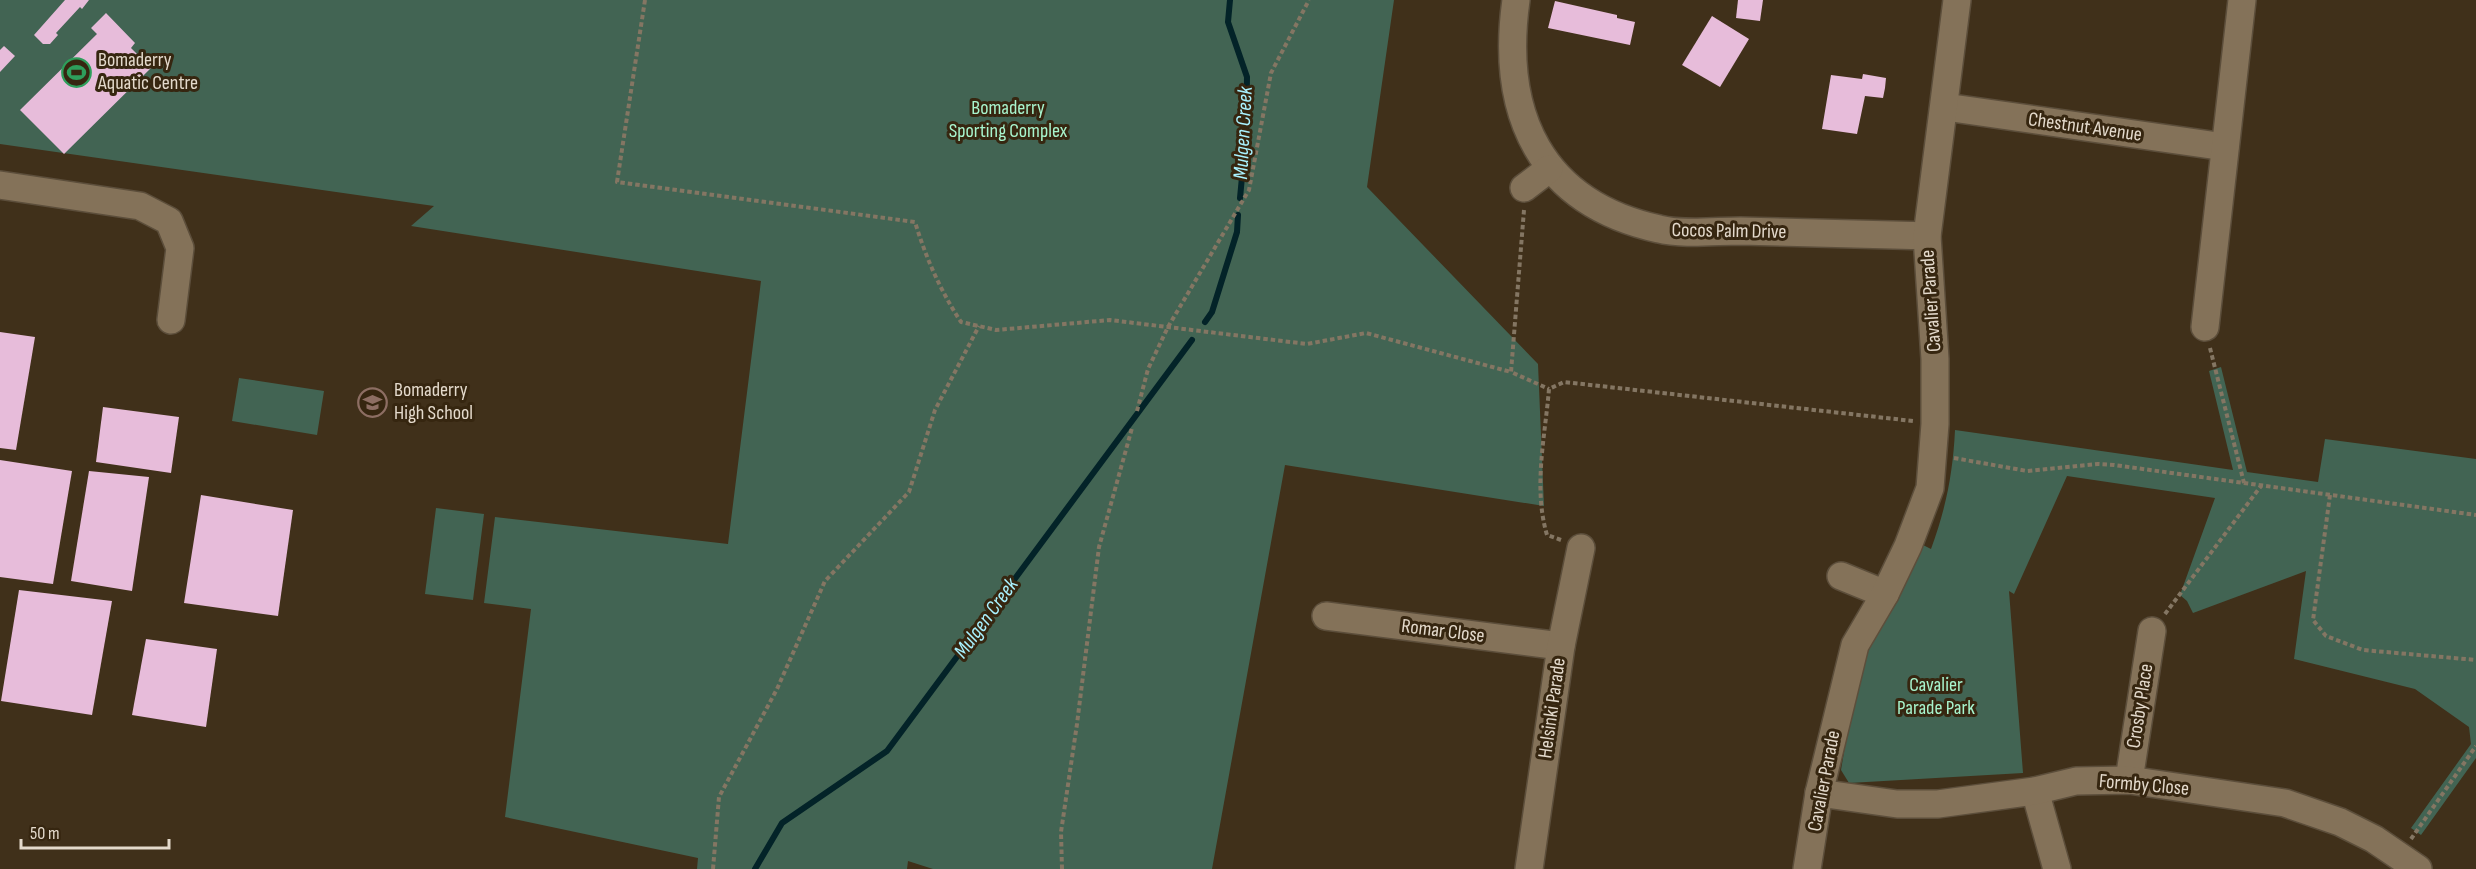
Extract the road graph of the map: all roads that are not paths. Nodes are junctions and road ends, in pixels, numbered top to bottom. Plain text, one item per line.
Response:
1 (1516, 0) edge
2 (1957, 0) edge
3 (2242, 0) edge
4 (1945, 107) junction
5 (2225, 147) junction
6 (1549, 169) junction
7 (0, 185) edge
8 (1524, 188) road end
9 (1927, 236) junction
10 (171, 320) dead end
11 (2205, 327) road end
12 (1581, 548) road end
13 (1842, 576) dead end
14 (1885, 594) junction
15 (1326, 616) dead end
16 (2152, 631) road end
17 (1561, 646) junction
18 (2129, 780) junction
19 (2035, 791) junction
20 (1819, 793) junction
21 (2409, 862) edge
22 (1529, 869) edge
23 (1808, 869) edge
24 (2057, 869) edge

1 - 6 street, Cocos Palm Drive
2 - 4 street, Cavalier Parade
3 - 5 street
4 - 5 street, Chestnut Avenue
4 - 9 street, Cavalier Parade
5 - 11 street
6 - 8 street
6 - 9 street, Cocos Palm Drive
7 - 10 street
9 - 14 street, Cavalier Parade
12 - 17 street, Helsinki Parade
13 - 14 street
14 - 20 street, Cavalier Parade
15 - 17 street, Romar Close
16 - 18 street, Crosby Place
17 - 22 street, Helsinki Parade
18 - 19 street, Formby Close
18 - 21 street, Formby Close
19 - 20 street, Formby Close
19 - 24 street
20 - 23 street, Cavalier Parade

